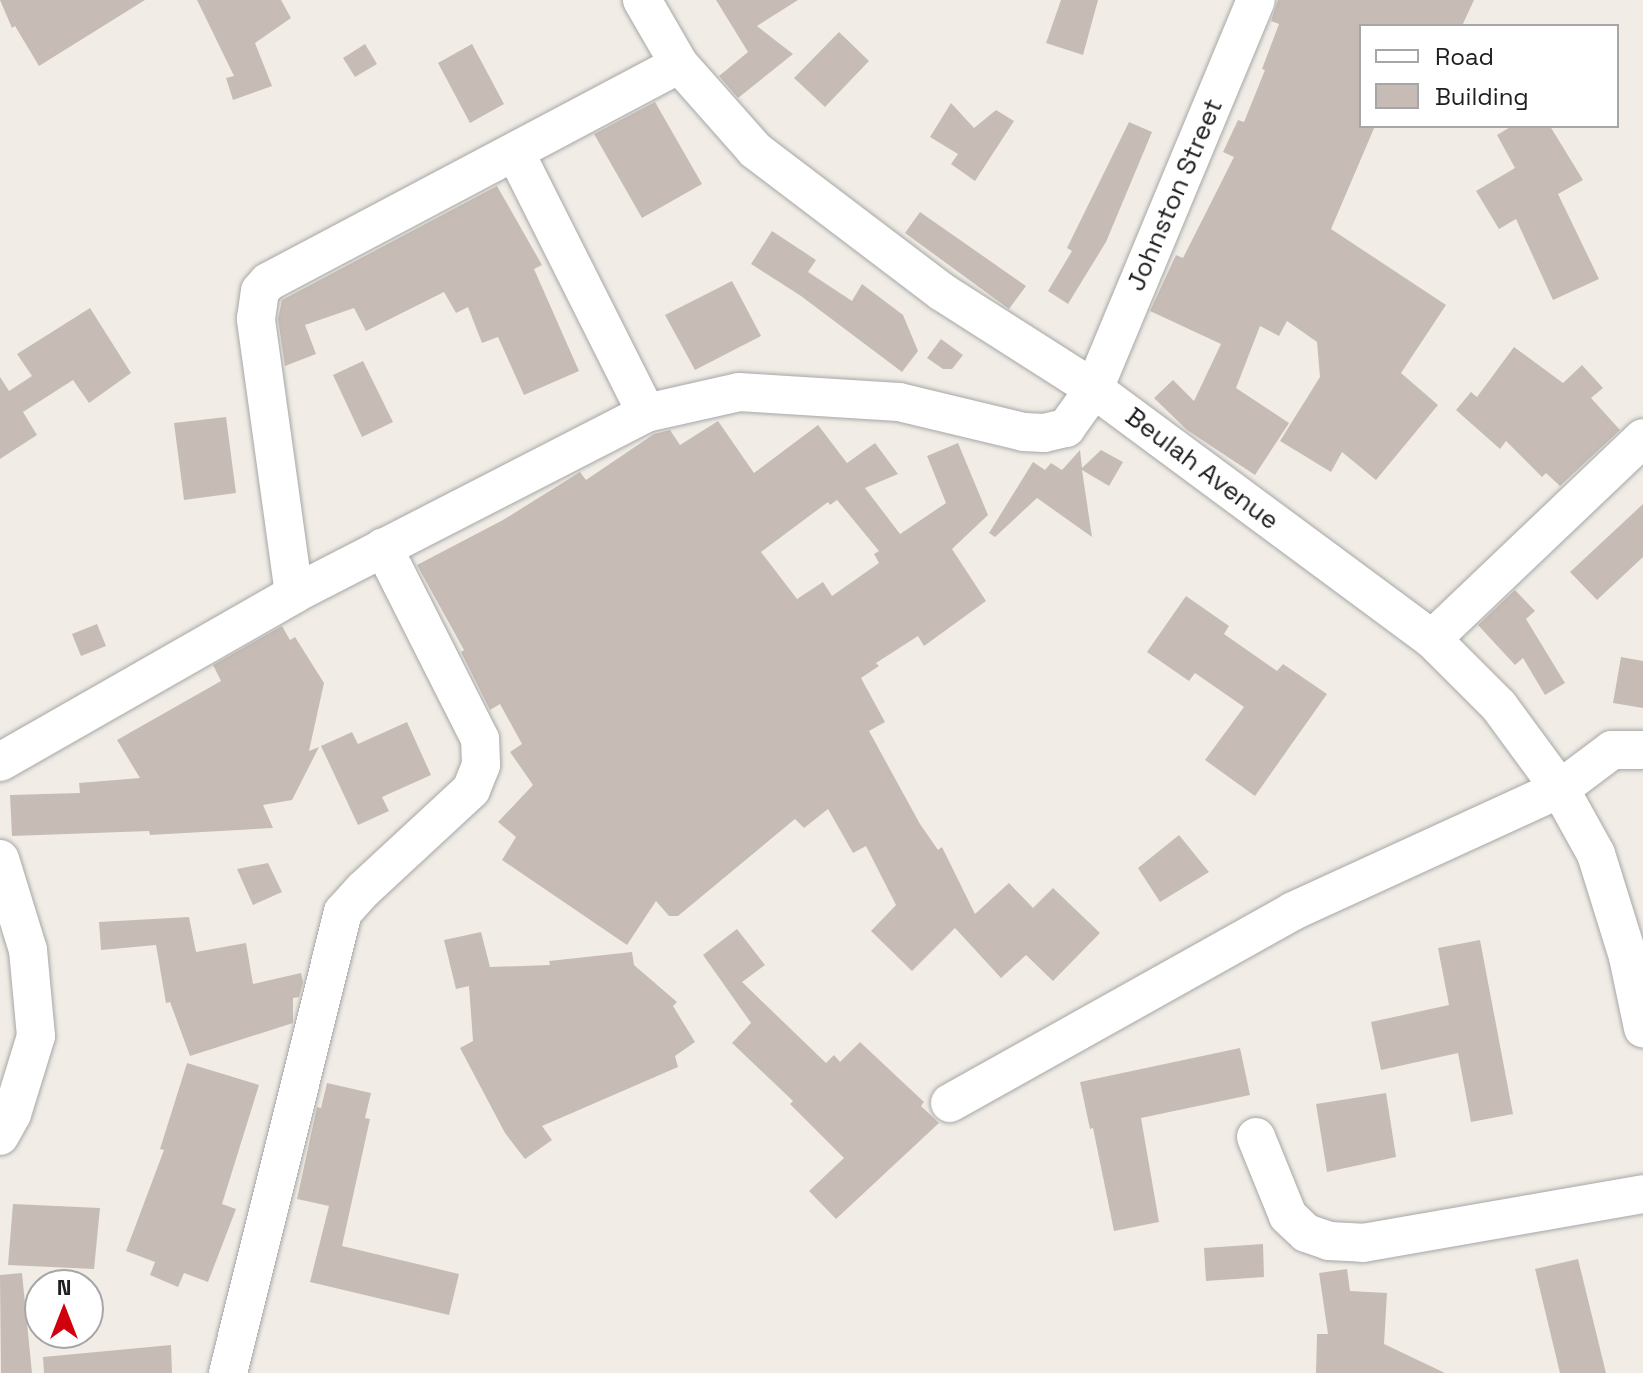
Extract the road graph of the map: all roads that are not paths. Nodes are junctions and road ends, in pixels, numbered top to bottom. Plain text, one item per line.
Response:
1 (642, 0) edge
2 (1256, 0) edge
3 (679, 64) junction
4 (515, 152) junction
5 (1094, 389) junction
6 (646, 413) junction
7 (1643, 438) edge
8 (383, 547) junction
9 (294, 594) junction
10 (1432, 639) junction
11 (1643, 750) edge
12 (0, 762) edge
13 (1560, 789) junction
14 (0, 859) edge
15 (1643, 1028) edge
16 (950, 1103) dead end
17 (0, 1136) edge
18 (1256, 1137) dead end
19 (1643, 1194) edge
20 (228, 1373) edge

1 - 3 street, Beulah Avenue
2 - 5 street, Johnston Street
3 - 4 street
3 - 5 street, Beulah Avenue
4 - 6 street
4 - 9 street
5 - 6 street, Johnston Street
5 - 10 street, Beulah Avenue
6 - 8 street, Johnston Street
7 - 10 street
8 - 9 street, Johnston Street
8 - 20 street
9 - 12 street, Johnston Street
10 - 13 street, Beulah Avenue
11 - 13 street
13 - 15 street, Beulah Avenue
13 - 16 street
14 - 17 street
18 - 19 street

